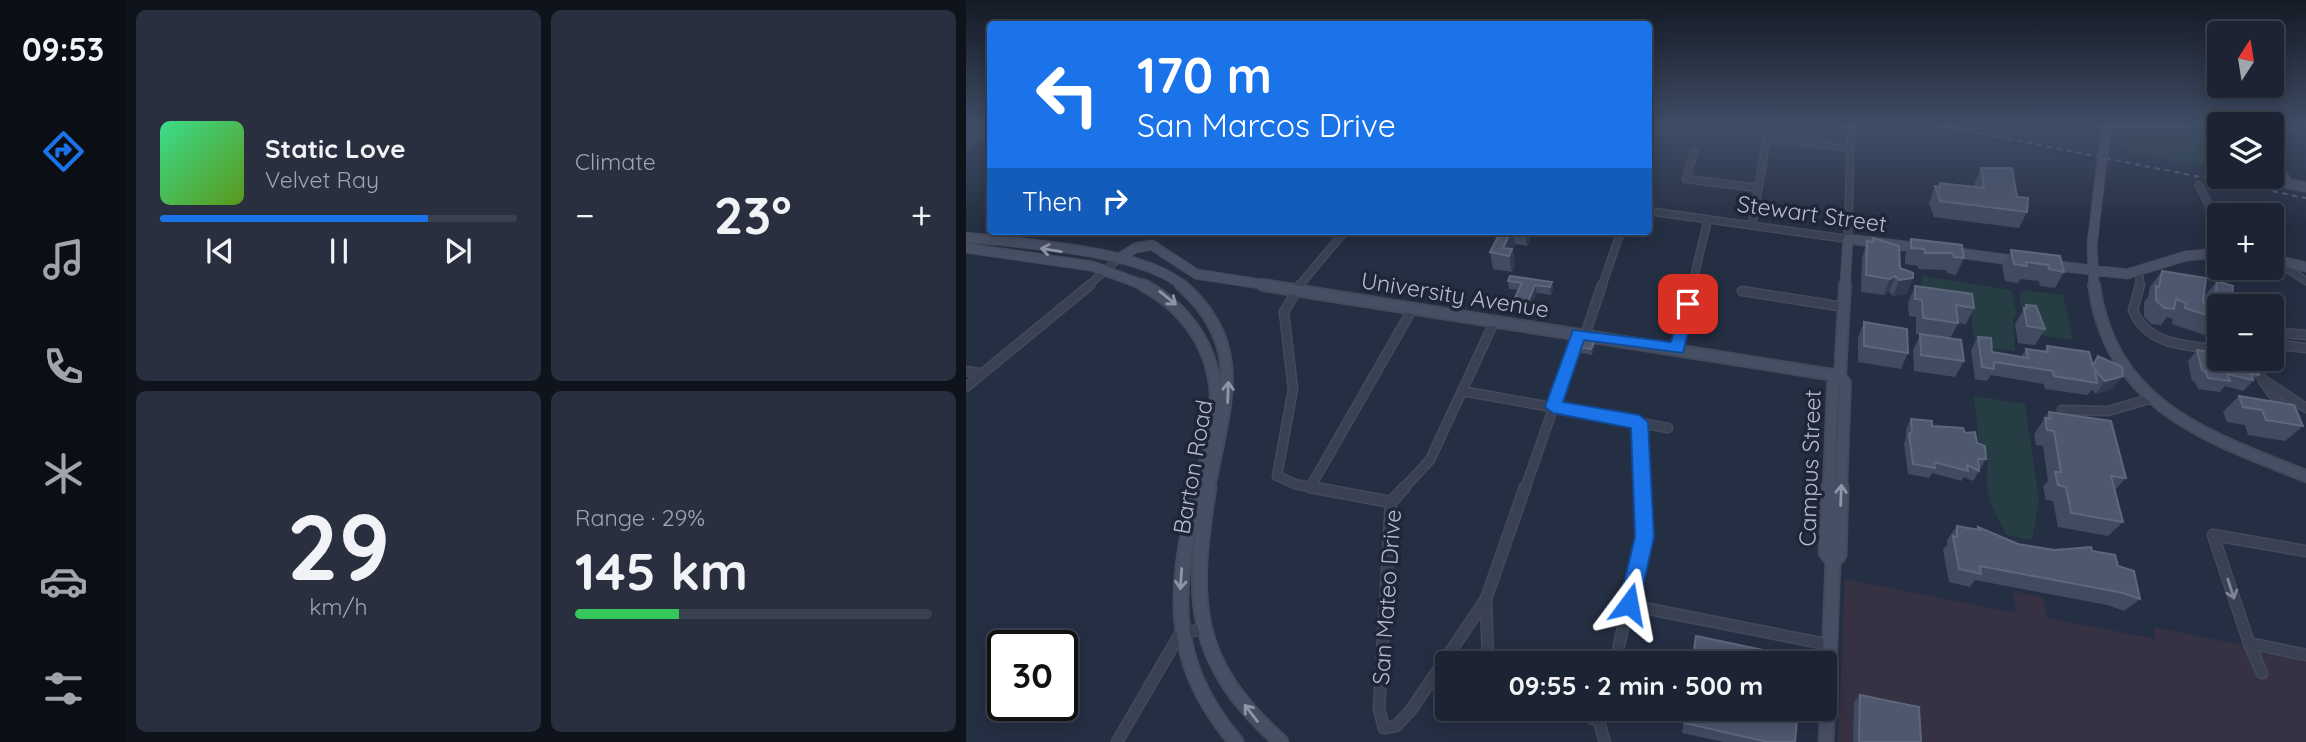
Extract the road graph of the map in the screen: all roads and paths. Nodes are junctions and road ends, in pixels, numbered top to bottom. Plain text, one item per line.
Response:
1 (1691, 160) edge
2 (1763, 160) edge
3 (1850, 160) edge
4 (2102, 160) edge
5 (2284, 177) edge
6 (2199, 185) dead end
7 (2306, 187) edge
8 (1758, 188) junction
9 (2208, 203) edge
10 (1652, 212) edge
11 (1708, 219) junction
12 (1752, 225) junction
13 (1342, 235) edge
14 (1619, 235) edge
15 (966, 237) edge
16 (1848, 239) junction
17 (966, 248) edge
18 (2207, 254) edge
19 (1118, 259) junction
20 (2027, 262) edge
21 (2284, 262) edge
22 (2039, 263) edge
23 (2284, 267) edge
24 (2306, 267) edge
25 (1106, 270) junction
26 (2092, 270) junction
27 (2140, 277) junction
28 (2306, 281) edge
29 (1296, 290) junction
30 (1742, 291) dead end
31 (1413, 307) junction
32 (1844, 307) junction
33 (1495, 320) junction
34 (2284, 333) edge
35 (1582, 334) junction
36 (2306, 335) edge
37 (2284, 345) edge
38 (2207, 347) edge
39 (2306, 348) edge
40 (1677, 349) junction
41 (966, 371) edge
42 (2260, 371) edge
43 (980, 373) junction
44 (1840, 376) junction
45 (2262, 379) junction
46 (966, 387) edge
47 (1462, 391) junction
48 (2153, 398) junction
49 (1553, 407) junction
50 (2306, 408) edge
51 (2062, 410) dead end
52 (2290, 417) edge
53 (1639, 422) junction
54 (1668, 428) dead end
55 (2306, 476) edge
56 (1311, 486) junction
57 (1391, 502) junction
58 (2306, 551) edge
59 (1486, 599) junction
60 (1629, 604) junction
61 (1203, 629) junction
62 (1180, 634) junction
63 (2249, 643) junction
64 (1831, 645) junction
65 (1488, 651) edge
66 (1618, 651) edge
67 (2306, 655) edge
68 (2262, 673) dead end
69 (1599, 722) edge
70 (1827, 739) edge
71 (1117, 742) edge
72 (1236, 742) edge
73 (1281, 742) edge
74 (1605, 742) edge

1 - 8 street
2 - 8 street
3 - 16 street, Campus Street
4 - 26 main road, bridge
5 - 7 main road
6 - 9 street
8 - 12 street
10 - 11 street, Stewart Street
11 - 12 street, Stewart Street
11 - 40 street
12 - 16 street, Stewart Street
13 - 29 street
14 - 35 street
19 -> 15 main road, Barton Road
16 - 20 main road, Stewart Street
16 - 32 main road, Campus Street
17 - 25 main road, Barton Road
18 - 27 main road
19 - 25 street
19 - 29 main road, University Avenue
61 -> 19 main road, Barton Road
21 - 24 main road
22 - 26 main road
23 - 28 street
25 - 43 street
25 -> 62 main road, Barton Road
26 - 27 main road
26 - 48 main road
27 - 38 street
29 - 31 main road, University Avenue
29 - 56 street
30 - 32 street
31 - 33 main road, University Avenue
31 - 56 street
32 - 44 main road, Campus Street
33 - 35 main road, University Avenue
33 - 47 street, San Mateo Drive
34 - 36 street
35 - 40 main road, University Avenue
35 - 49 street
37 - 39 street
40 - 44 main road, University Avenue
41 - 43 street
42 - 45 street
43 - 46 street
44 - 64 main road, Campus Street
45 - 50 street
45 - 52 street
47 - 49 street
47 - 57 street, San Mateo Drive
48 - 51 street
48 - 55 main road
49 - 53 street
49 - 59 street
53 - 54 street
53 - 60 street
56 - 57 street
57 - 59 street, San Mateo Drive
58 -> 63 street
59 - 65 street
60 - 64 street
60 - 66 street
61 - 62 street
73 -> 61 main road, Barton Road
62 - 71 street
62 - 72 main road, Barton Road
63 - 67 street
63 - 68 street
64 - 70 main road, Campus Street
69 - 74 street

